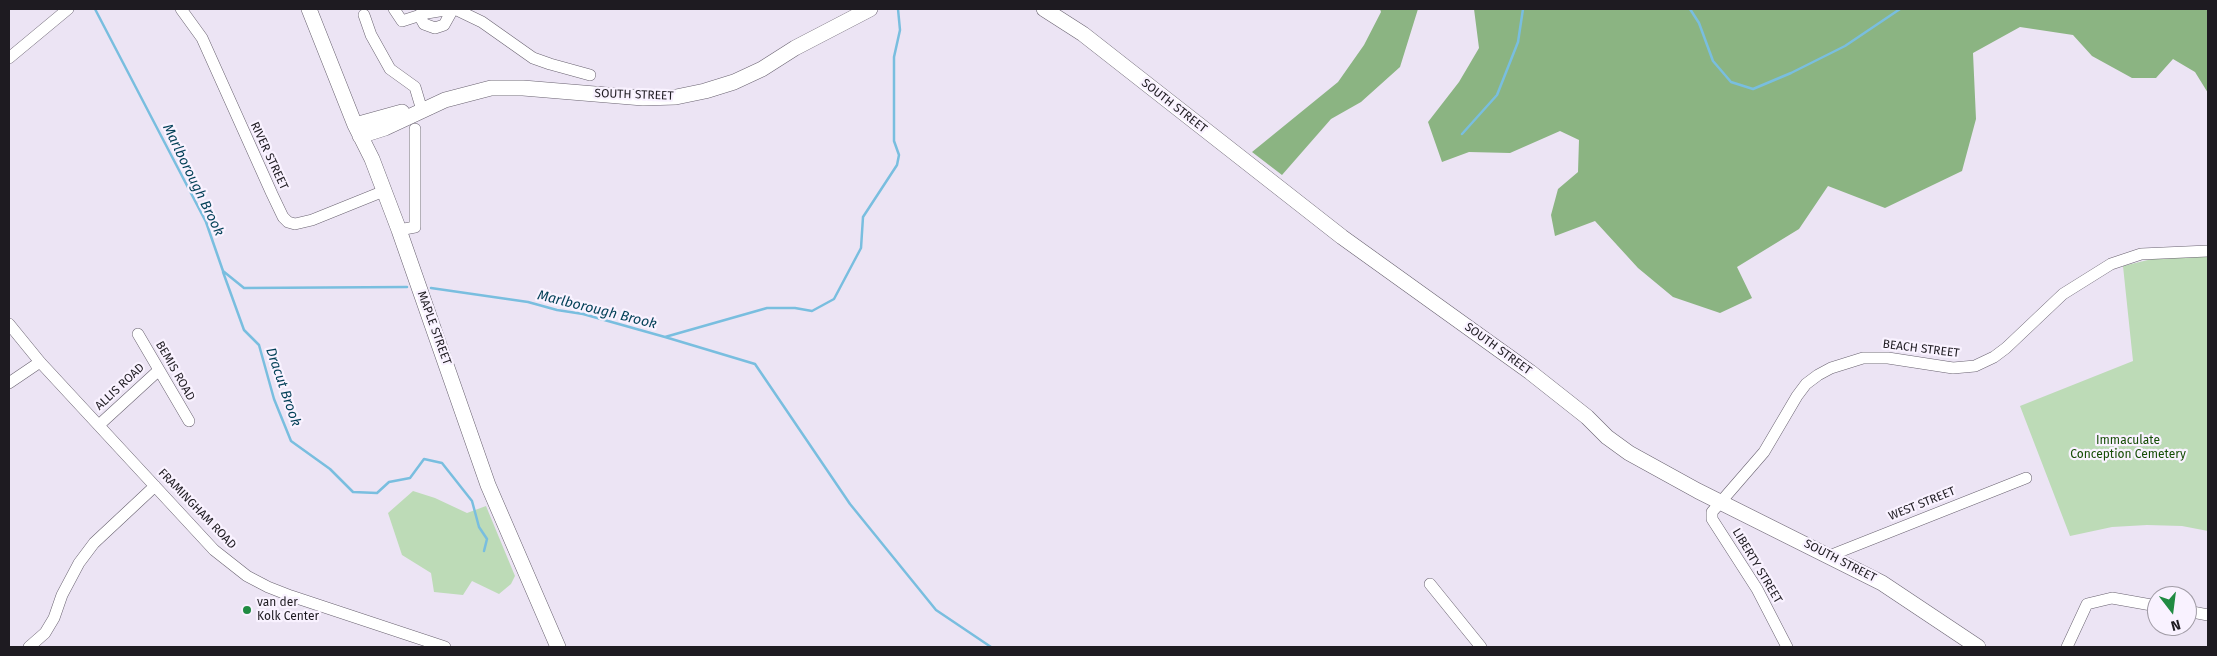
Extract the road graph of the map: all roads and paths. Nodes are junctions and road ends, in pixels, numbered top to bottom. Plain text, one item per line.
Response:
1 (68, 9) edge
2 (181, 9) edge
3 (309, 9) edge
4 (394, 9) edge
5 (453, 9) edge
6 (870, 9) edge
7 (1044, 9) edge
8 (364, 14) dead end
9 (419, 15) junction
10 (9, 58) edge
11 (590, 75) dead end
12 (345, 99) junction
13 (440, 102) junction
14 (421, 107) junction
15 (380, 123) junction
16 (415, 129) dead end
17 (358, 131) junction
18 (372, 159) junction
19 (384, 191) junction
20 (399, 230) junction
21 (2208, 251) edge
22 (9, 324) edge
23 (138, 334) dead end
24 (40, 362) junction
25 (159, 370) junction
26 (9, 383) edge
27 (189, 421) dead end
28 (99, 425) junction
29 (2026, 478) dead end
30 (155, 486) junction
31 (1721, 502) junction
32 (1829, 556) junction
33 (1430, 584) dead end
34 (2147, 604) edge
35 (29, 647) edge
36 (445, 647) edge
37 (558, 647) edge
38 (1481, 647) edge
39 (1787, 647) edge
40 (1978, 647) edge
41 (2067, 647) edge

1 - 10 street
2 - 19 street, RIVER STREET
3 - 12 main road, MAPLE STREET
4 - 9 street
5 - 9 street
5 - 9 street
5 - 11 street
6 - 13 main road, SOUTH STREET
7 - 31 main road, SOUTH STREET
8 - 14 street
12 - 15 main road
12 - 17 main road, MAPLE STREET
13 - 14 main road, SOUTH STREET
13 - 15 main road, SOUTH STREET
14 - 15 main road, SOUTH STREET
15 - 17 main road, SOUTH STREET
15 - 18 main road
16 - 20 street
17 - 18 main road, MAPLE STREET
18 - 19 main road, MAPLE STREET
19 - 20 main road, MAPLE STREET
20 - 37 main road, MAPLE STREET
21 - 31 street, BEACH STREET
22 - 24 street, FRAMINGHAM ROAD
23 - 25 street, BEMIS ROAD
24 - 26 street
24 - 28 street, FRAMINGHAM ROAD
25 - 27 street, BEMIS ROAD
25 - 28 street, ALLIS ROAD
28 - 30 street, FRAMINGHAM ROAD
29 - 32 street, WEST STREET
30 - 35 street
30 - 36 street, FRAMINGHAM ROAD
31 - 32 main road, SOUTH STREET
31 - 39 street, LIBERTY STREET
32 - 40 main road, SOUTH STREET
33 - 38 street
34 - 41 street

